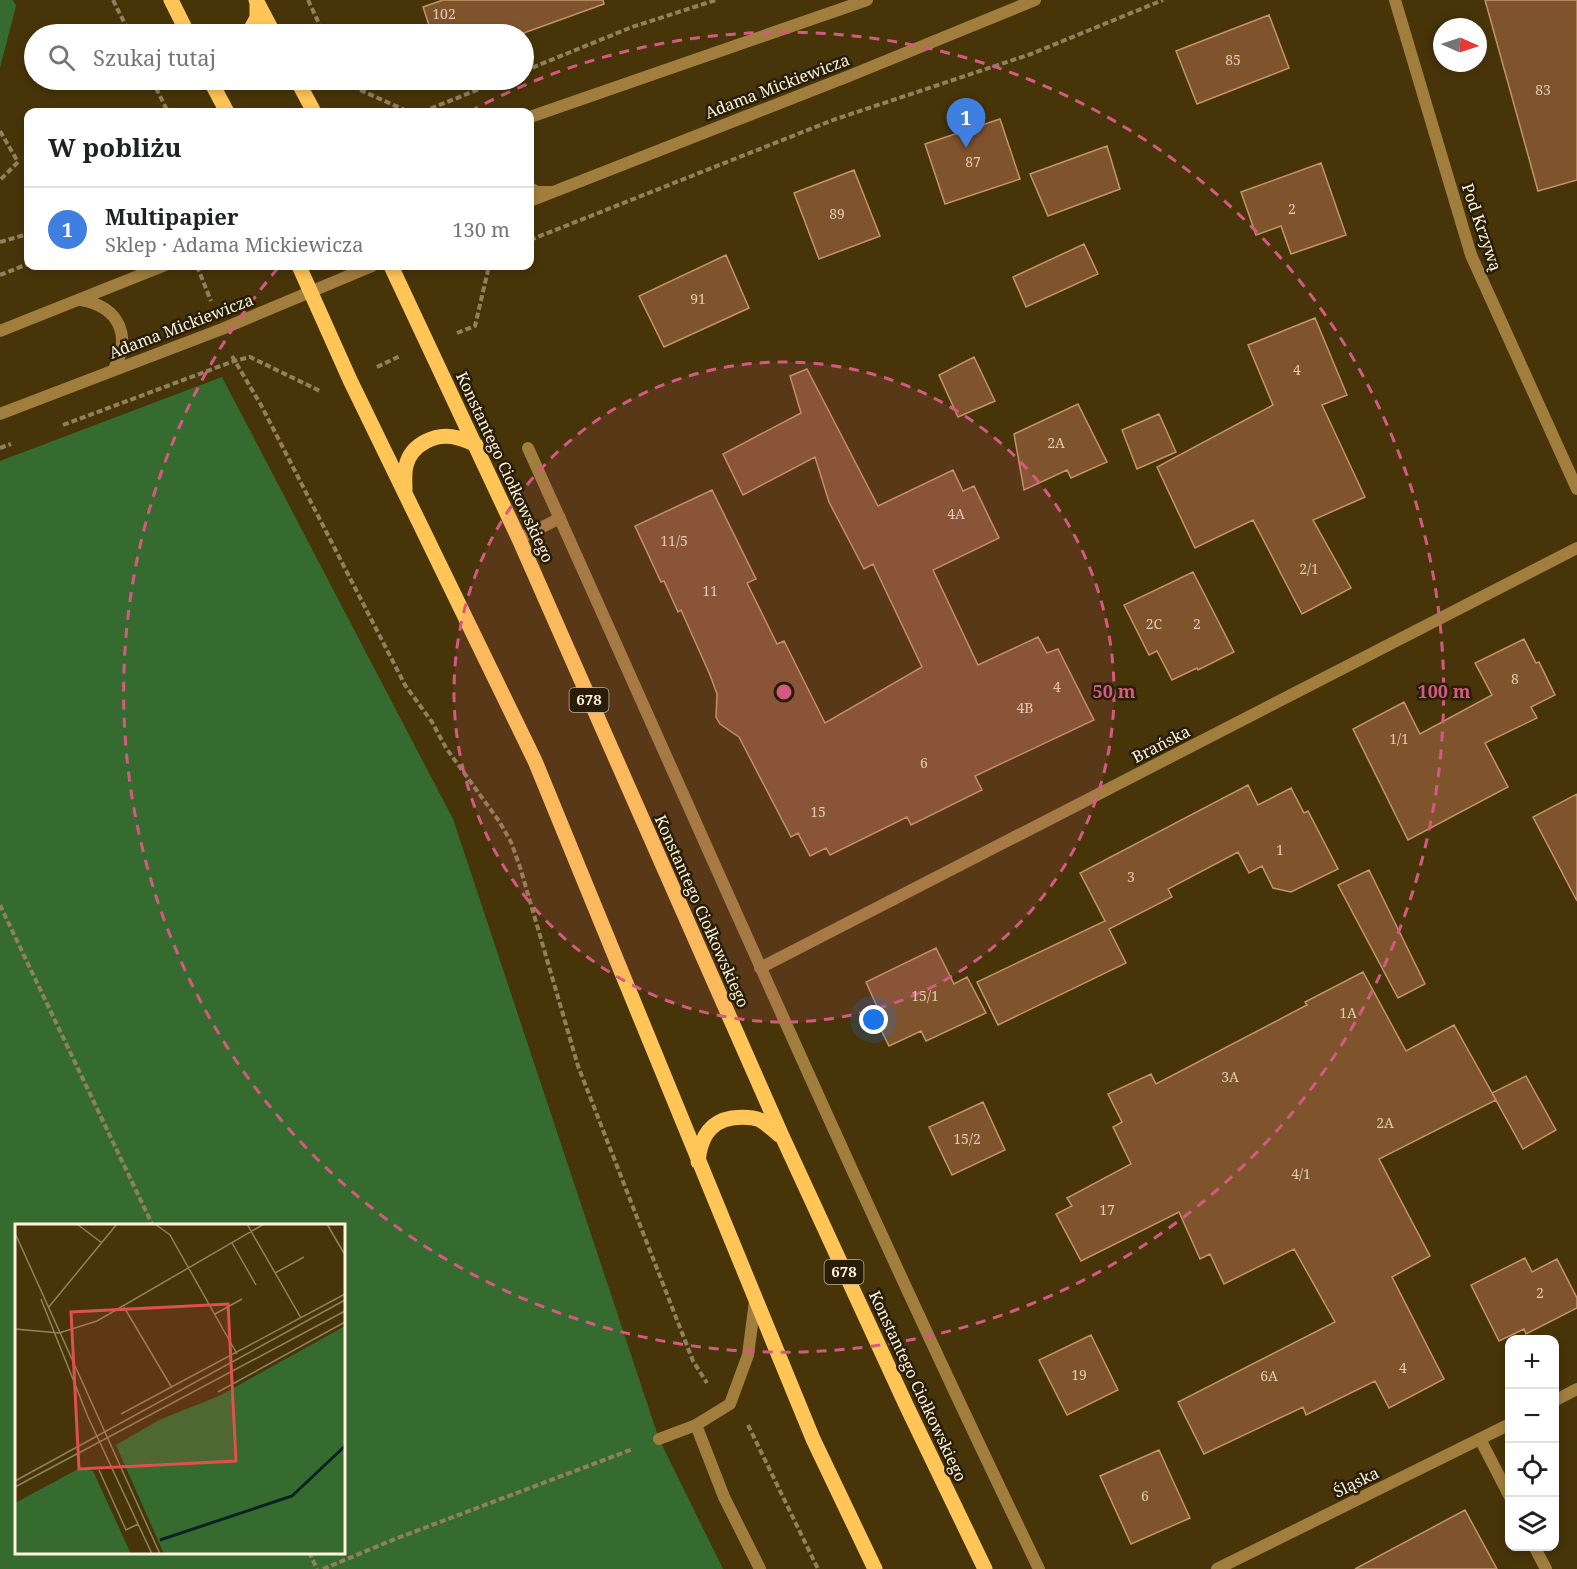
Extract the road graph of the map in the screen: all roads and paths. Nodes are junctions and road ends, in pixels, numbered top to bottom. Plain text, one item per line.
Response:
1 (113, 0) edge
2 (171, 0) edge
3 (308, 0) edge
4 (716, 0) edge
5 (867, 0) edge
6 (1035, 0) edge
7 (1163, 0) edge
8 (1395, 0) edge
9 (257, 1) edge
10 (125, 24) edge
11 (183, 24) edge
12 (254, 24) edge
13 (269, 24) edge
14 (319, 24) edge
15 (534, 67) edge
16 (157, 90) edge
17 (215, 90) edge
18 (302, 90) edge
19 (477, 90) edge
20 (166, 108) edge
21 (225, 108) edge
22 (312, 108) edge
23 (435, 108) edge
24 (534, 116) edge
25 (0, 131) edge
26 (0, 180) edge
27 (534, 190) edge
28 (551, 192) junction
29 (534, 199) edge
30 (24, 235) edge
31 (534, 238) edge
32 (0, 242) edge
33 (24, 266) edge
34 (152, 270) edge
35 (301, 270) edge
36 (363, 270) edge
37 (394, 270) edge
38 (0, 275) edge
39 (311, 293) junction
40 (81, 300) junction
41 (0, 331) edge
42 (234, 361) junction
43 (114, 369) junction
44 (320, 392) dead end
45 (0, 414) edge
46 (56, 427) dead end
47 (11, 444) dead end
48 (476, 445) junction
49 (0, 448) edge
50 (528, 448) dead end
51 (1577, 489) edge
52 (405, 493) junction
53 (560, 518) junction
54 (519, 539) junction
55 (1577, 548) edge
56 (0, 905) edge
57 (760, 968) junction
58 (782, 1136) junction
59 (698, 1162) junction
60 (152, 1224) edge
61 (755, 1301) junction
62 (1577, 1389) edge
63 (1559, 1398) edge
64 (730, 1404) junction
65 (696, 1425) junction
66 (1505, 1426) edge
67 (659, 1439) joint
68 (1480, 1439) junction
69 (1505, 1489) edge
70 (1537, 1551) edge
71 (310, 1554) edge
72 (317, 1569) edge
73 (323, 1569) edge
74 (760, 1569) edge
75 (818, 1569) edge
76 (875, 1569) edge
77 (985, 1569) edge
78 (1039, 1569) edge
79 (1217, 1569) edge
80 (1546, 1569) edge

1 - 10 path
2 - 11 main road
3 - 14 path
4 - 15 path
5 - 24 street
6 - 28 street, Adama Mickiewicza
7 - 31 path
8 - 51 street, Pod Krzywą
9 - 12 main road
9 - 13 main road
16 - 20 path
17 - 21 main road
18 - 22 main road
19 - 23 path
25 - 26 path
27 - 28 street
28 - 29 street, Adama Mickiewicza
30 - 32 path
33 - 38 path
34 - 40 street
35 - 39 main road
36 - 39 street, Adama Mickiewicza
37 - 48 main road, Konstantego Ciołkowskiego / 678
39 - 43 street, Adama Mickiewicza
39 - 52 main road
40 - 41 street
40 - 43 street
42 - 44 path
42 - 46 path
42 - 64 path
43 - 45 street, Adama Mickiewicza
47 - 49 path
48 - 52 main road
48 - 54 main road, Konstantego Ciołkowskiego / 678
50 - 53 street, Konstantego Ciołkowskiego
52 - 59 main road
53 - 54 street
53 - 57 street, Konstantego Ciołkowskiego
54 - 58 main road, Konstantego Ciołkowskiego / 678
55 - 57 street, Brańska
56 - 60 path
57 - 78 street, Konstantego Ciołkowskiego
58 - 59 main road
58 - 77 main road, Konstantego Ciołkowskiego / 678
59 - 61 main road
61 - 64 street
61 - 76 main road
62 - 63 street
64 - 65 street
64 - 75 path
65 - 67 street
65 - 74 street
66 - 68 street, Śląska
67 - 73 path
68 - 69 street
68 - 79 street, Śląska
70 - 80 street
71 - 72 path

